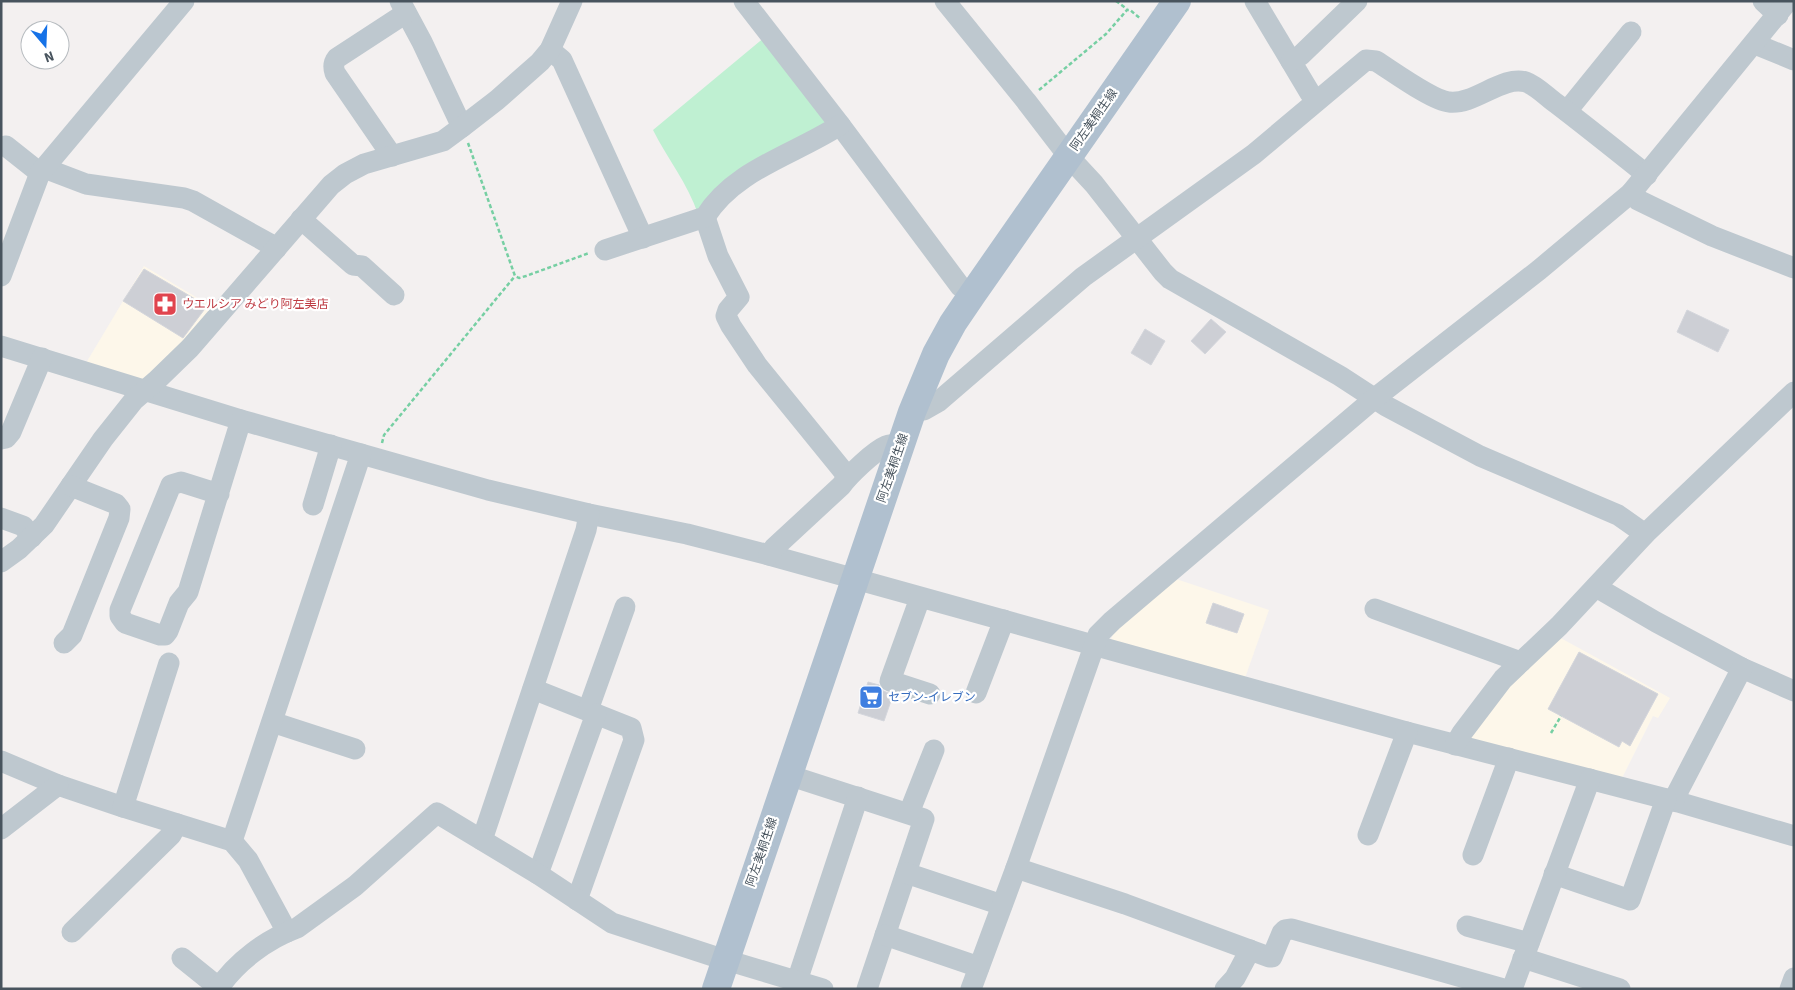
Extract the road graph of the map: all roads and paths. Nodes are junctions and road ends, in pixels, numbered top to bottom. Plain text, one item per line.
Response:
1 (184, 1) edge
2 (572, 1) edge
3 (744, 1) edge
4 (945, 1) edge
5 (1116, 1) edge
6 (1177, 1) edge
7 (1255, 1) edge
8 (1357, 1) edge
9 (403, 5) edge
10 (1776, 6) edge
11 (1127, 10) junction
12 (1155, 32) junction
13 (1631, 32) dead end
14 (1755, 44) junction
15 (550, 50) junction
16 (1794, 60) edge
17 (1291, 61) junction
18 (1317, 100) junction
19 (1026, 101) junction
20 (1567, 112) junction
21 (840, 125) junction
22 (462, 127) junction
23 (6, 146) dead end
24 (392, 156) junction
25 (1069, 157) junction
26 (42, 170) junction
27 (1647, 175) junction
28 (1631, 193) junction
29 (705, 217) junction
30 (301, 219) junction
31 (643, 238) junction
32 (1137, 239) junction
33 (276, 249) junction
34 (605, 250) joint
35 (1794, 268) edge
36 (1, 276) edge
37 (515, 276) junction
38 (394, 295) dead end
39 (972, 295) junction
40 (1, 346) edge
41 (42, 358) junction
42 (146, 390) junction
43 (1794, 392) edge
44 (1375, 398) junction
45 (912, 412) junction
46 (241, 420) junction
47 (1, 439) edge
48 (902, 444) junction
49 (331, 445) junction
50 (369, 456) junction
51 (848, 477) junction
52 (71, 486) junction
53 (219, 494) junction
54 (313, 505) dead end
55 (589, 514) junction
56 (1, 518) edge
57 (1645, 534) junction
58 (32, 538) junction
59 (769, 555) junction
60 (1, 562) edge
61 (855, 579) junction
62 (1596, 587) junction
63 (920, 598) junction
64 (625, 607) dead end
65 (1375, 609) dead end
66 (1004, 620) junction
67 (64, 643) dead end
68 (1093, 646) junction
69 (1521, 662) junction
70 (170, 663) dead end
71 (1742, 668) junction
72 (533, 689) junction
73 (1794, 691) edge
74 (976, 693) dead end
75 (930, 694) dead end
76 (592, 712) junction
77 (1560, 716) dead end
78 (272, 722) junction
79 (1407, 732) junction
80 (1551, 733) dead end
81 (1455, 744) junction
82 (356, 749) dead end
83 (934, 750) dead end
84 (1509, 758) junction
85 (1, 761) edge
86 (788, 775) junction
87 (1590, 780) junction
88 (58, 784) junction
89 (858, 796) junction
90 (1670, 800) junction
91 (123, 807) junction
92 (909, 813) junction
93 (177, 824) junction
94 (1, 829) edge
95 (1368, 835) dead end
96 (1794, 836) edge
97 (482, 840) junction
98 (232, 841) junction
99 (1474, 856) dead end
100 (1016, 868) junction
101 (906, 873) junction
102 (538, 874) junction
103 (1554, 874) junction
104 (577, 900) junction
105 (1002, 905) junction
106 (1467, 926) dead end
107 (72, 932) dead end
108 (287, 932) junction
109 (885, 935) junction
110 (1250, 950) junction
111 (1526, 951) junction
112 (182, 958) dead end
113 (726, 959) junction
114 (979, 967) junction
115 (1794, 978) edge
116 (797, 981) junction
117 (218, 988) edge
118 (716, 989) edge
119 (823, 989) edge
120 (866, 989) edge
121 (971, 989) edge
122 (1225, 989) edge
123 (1504, 989) edge
124 (1512, 989) edge
125 (1620, 989) edge
126 (1790, 989) edge

1 - 26 street
2 - 15 street
3 - 21 street
4 - 19 street
5 - 11 path
6 - 12 main road, 阿左美桐生線
7 - 17 street
8 - 17 street
9 - 22 street
9 - 24 street
10 - 14 street
11 - 12 path
11 - 19 path
12 - 25 main road, 阿左美桐生線
13 - 20 street
14 - 16 street
14 - 27 street
15 - 22 street
15 - 31 street
17 - 18 street
18 - 20 street
18 - 32 street
19 - 25 street
20 - 27 street
21 - 29 street
21 - 39 street
22 - 24 street
22 - 37 path
23 - 26 street
24 - 30 street
25 - 32 street
25 - 39 main road, 阿左美桐生線
26 - 33 street
26 - 36 street
27 - 28 street
28 - 35 street
28 - 44 street
29 - 31 street
29 - 51 street
30 - 33 street
30 - 38 street
31 - 34 street
32 - 44 street
32 - 45 street
33 - 42 street
34 - 37 path
37 - 50 path
39 - 45 main road, 阿左美桐生線
40 - 41 street
41 - 42 street
41 - 47 street
42 - 46 street
42 - 52 street
43 - 57 street
44 - 57 street
44 - 68 street
45 - 48 main road, 阿左美桐生線
46 - 49 street
46 - 53 street
48 - 51 street
48 - 61 main road, 阿左美桐生線
49 - 50 street
49 - 54 street
50 - 55 street
50 - 78 street
51 - 59 street
52 - 58 street
52 - 67 street
53 - 53 street
55 - 59 street
55 - 72 street
56 - 58 street
57 - 62 street
58 - 60 street
59 - 61 street
61 - 63 street
61 - 86 main road, 阿左美桐生線
62 - 69 street
62 - 71 street
63 - 66 street
63 - 75 street
64 - 76 street
65 - 69 street
66 - 68 street
66 - 74 street
68 - 79 street
68 - 100 street
69 - 81 street
70 - 91 street
71 - 73 street
71 - 90 street
72 - 76 street
72 - 97 street
76 - 102 street
76 - 104 street
77 - 80 path
78 - 82 street
78 - 98 street
79 - 81 street
79 - 95 street
81 - 84 street
83 - 92 street
84 - 87 street
84 - 99 street
85 - 88 street
86 - 89 street
86 - 113 main road, 阿左美桐生線
87 - 90 street
87 - 103 street
88 - 91 street
88 - 94 street
89 - 92 street
89 - 116 street
90 - 96 street
90 - 103 street
91 - 93 street
92 - 101 street
93 - 98 street
93 - 107 street
97 - 102 street
97 - 108 street
98 - 108 street
100 - 105 street
100 - 110 street
101 - 105 street
101 - 109 street
102 - 104 street
103 - 111 street
104 - 113 street
105 - 114 street
106 - 111 street
108 - 117 street
109 - 114 street
109 - 120 street
110 - 122 street
110 - 123 street
111 - 124 street
111 - 125 street
112 - 117 street
113 - 116 street
113 - 118 main road, 阿左美桐生線
114 - 121 street
115 - 126 street
116 - 119 street

